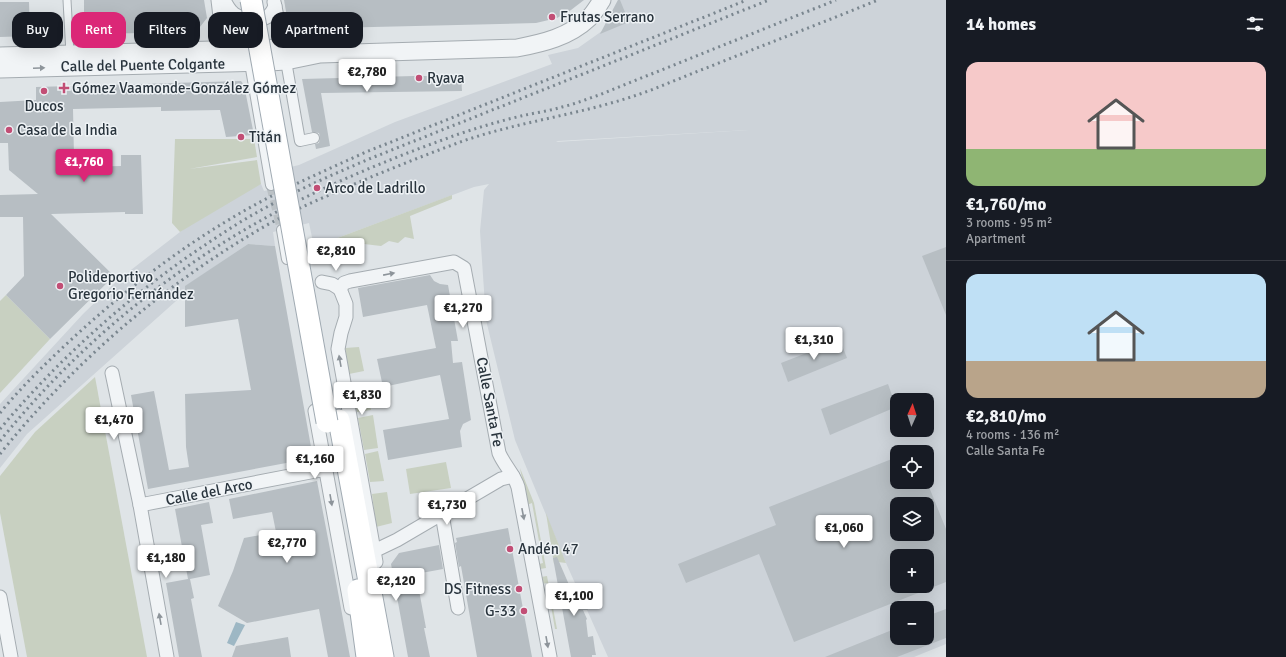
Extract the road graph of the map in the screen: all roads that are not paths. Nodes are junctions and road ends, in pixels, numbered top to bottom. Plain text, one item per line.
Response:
1 (67, 0) edge
2 (218, 0) edge
3 (224, 0) edge
4 (251, 0) edge
5 (602, 0) edge
6 (270, 2) edge
7 (70, 54) junction
8 (285, 54) junction
9 (0, 56) edge
10 (225, 57) junction
11 (250, 63) junction
12 (0, 69) edge
13 (314, 138) dead end
14 (271, 185) tunnel mouth
15 (282, 230) tunnel mouth
16 (322, 282) dead end
17 (340, 289) junction
18 (295, 297) joint
19 (112, 373) dead end
20 (333, 421) junction
21 (326, 469) junction
22 (513, 476) junction
23 (140, 505) junction
24 (442, 514) junction
25 (374, 551) junction
26 (0, 597) edge
27 (458, 608) dead end
28 (11, 657) edge
29 (167, 657) edge
30 (366, 657) edge
31 (383, 657) edge
32 (393, 657) edge
33 (550, 657) edge

1 - 7 lane
2 - 10 street
3 - 6 street
4 - 20 main road, bridge
5 - 8 street
6 - 8 street
6 - 20 main road
7 - 9 street, Calle del Puente Colgante
7 - 10 street, Calle del Puente Colgante
8 - 10 street, Calle del Puente Colgante
8 - 11 street, Calle del Puente Colgante
8 - 13 street
10 - 11 street, Calle del Puente Colgante
12 -> 10 street, Calle del Puente Colgante
11 - 14 street
15 - 18 street
16 - 17 street
17 -> 22 street, Calle Santa Fe
25 -> 17 street
18 - 21 street
19 - 23 street
20 - 30 main road
20 - 31 main road
21 - 23 street, Calle del Arco
21 -> 30 street
22 - 24 street
22 -> 33 street, Calle Santa Fe
29 -> 23 street
24 - 25 street
24 - 27 street
25 - 32 street
26 - 28 street

